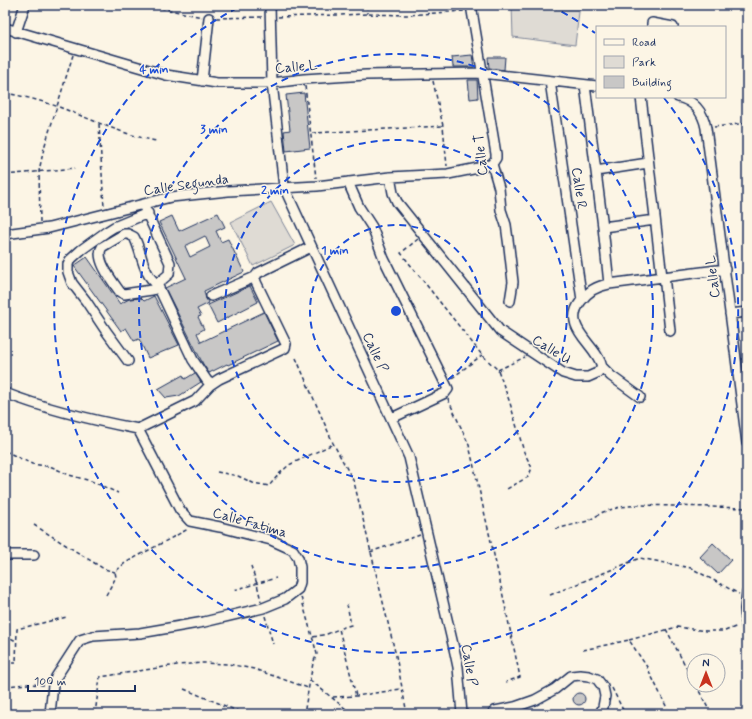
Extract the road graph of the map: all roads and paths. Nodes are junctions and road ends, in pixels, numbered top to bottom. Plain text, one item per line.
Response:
1 (26, 5) edge
2 (270, 5) edge
3 (367, 5) edge
4 (471, 8) edge
5 (367, 14) junction
6 (270, 17) junction
7 (208, 18) dead end
8 (652, 26) edge
9 (668, 26) edge
10 (5, 28) edge
11 (16, 32) junction
12 (75, 48) junction
13 (482, 73) junction
14 (431, 74) junction
15 (304, 79) junction
16 (202, 81) junction
17 (550, 81) junction
18 (272, 83) junction
19 (585, 85) junction
20 (596, 86) edge
21 (5, 93) edge
22 (641, 98) edge
23 (681, 98) edge
24 (57, 106) junction
25 (747, 123) edge
26 (99, 124) junction
27 (443, 126) junction
28 (706, 128) junction
29 (312, 133) junction
30 (157, 141) dead end
31 (648, 163) junction
32 (492, 164) junction
33 (75, 168) dead end
34 (39, 171) junction
35 (596, 171) junction
36 (448, 174) junction
37 (5, 175) edge
38 (390, 177) junction
39 (348, 182) junction
40 (317, 186) junction
41 (284, 187) junction
42 (104, 211) dead end
43 (655, 220) junction
44 (603, 227) junction
45 (40, 230) junction
46 (5, 234) edge
47 (423, 235) junction
48 (311, 247) junction
49 (725, 270) junction
50 (663, 276) junction
51 (255, 277) junction
52 (157, 284) junction
53 (609, 284) junction
54 (211, 296) dead end
55 (582, 300) junction
56 (510, 301) dead end
57 (747, 312) edge
58 (730, 314) junction
59 (670, 331) dead end
60 (532, 354) junction
61 (482, 355) junction
62 (296, 358) dead end
63 (128, 361) dead end
64 (602, 367) junction
65 (498, 370) junction
66 (446, 382) junction
67 (210, 385) junction
68 (5, 392) edge
69 (445, 393) junction
70 (640, 397) dead end
71 (392, 418) junction
72 (138, 429) junction
73 (747, 440) edge
74 (333, 443) junction
75 (5, 451) edge
76 (217, 472) dead end
77 (505, 490) dead end
78 (118, 493) dead end
79 (747, 508) edge
80 (200, 522) junction
81 (34, 525) dead end
82 (556, 530) dead end
83 (426, 533) junction
84 (370, 552) junction
85 (5, 555) edge
86 (34, 555) dead end
87 (251, 566) dead end
88 (115, 572) junction
89 (276, 578) dead end
90 (257, 584) junction
91 (298, 589) junction
92 (234, 590) dead end
93 (550, 595) dead end
94 (747, 595) edge
95 (106, 596) dead end
96 (347, 604) dead end
97 (262, 608) junction
98 (67, 617) dead end
99 (746, 627) edge
100 (339, 629) junction
101 (666, 629) junction
102 (5, 635) edge
103 (313, 637) junction
104 (629, 640) junction
105 (16, 641) junction
106 (273, 644) dead end
107 (583, 650) dead end
108 (5, 663) edge
109 (686, 667) edge
110 (310, 680) junction
111 (506, 682) dead end
112 (53, 685) junction
113 (5, 687) edge
114 (308, 688) junction
115 (612, 688) dead end
116 (184, 689) dead end
117 (401, 689) junction
118 (700, 693) edge
119 (5, 694) edge
120 (356, 696) junction
121 (333, 697) junction
122 (223, 706) junction
123 (136, 708) dead end
124 (50, 714) edge
125 (96, 714) edge
126 (136, 714) edge
127 (222, 714) edge
128 (245, 714) edge
129 (304, 714) edge
130 (352, 714) edge
131 (407, 714) edge
132 (462, 714) edge
133 (492, 714) edge
134 (600, 714) edge
135 (625, 714) edge
136 (670, 714) edge
137 (711, 714) edge

1 - 11 street
2 - 6 street, Calle P
3 - 5 path
4 - 5 path
4 - 13 street, Calle T
5 - 6 path
6 - 18 street, Calle P
7 - 16 street
8 - 9 street
10 - 11 street, Calle L
11 - 12 street, Calle L
12 - 16 street, Calle L
12 - 24 path
13 - 14 street, Calle L
13 - 17 street, Calle L
13 - 32 street, Calle T
14 - 15 street, Calle L
14 - 27 path
15 - 18 street, Calle L
15 - 29 path
16 - 18 street, Calle L
17 - 19 street, Calle L
17 - 55 street, Calle R
18 - 41 street, Calle P
19 - 20 street, Calle L
19 - 35 street
21 - 24 path
22 - 31 street
23 - 28 street, Calle L
24 - 26 path
24 - 34 path
25 - 28 path
26 - 30 path
26 - 42 path
27 - 29 path
27 - 36 path
28 - 49 street, Calle L
29 - 40 path
31 - 35 street
31 - 43 street
32 - 36 street, Calle Segunda
32 - 56 street, Calle T
33 - 34 path
34 - 37 path
34 - 45 path
35 - 44 street
36 - 38 street, Calle Segunda
38 - 39 street, Calle Segunda
38 - 47 street, Calle U
39 - 40 street, Calle Segunda
39 - 66 street
40 - 41 street, Calle Segunda
41 - 45 street, Calle Segunda
41 - 48 street, Calle P
43 - 44 street
43 - 50 street
44 - 53 street
45 - 46 street, Calle Segunda
47 - 60 street, Calle U
47 - 61 path
48 - 51 street
48 - 71 street, Calle P
49 - 50 street, Calle U
49 - 58 street, Calle L
50 - 53 street, Calle U
50 - 59 street
51 - 54 street
51 - 67 street
52 - 52 street
52 - 63 street
52 - 67 street
53 - 55 street, Calle U
55 - 64 street, Calle U
57 - 58 street
58 - 73 street, Calle L
60 - 64 street, Calle U
60 - 65 path
61 - 65 path
61 - 66 path
62 - 74 path
64 - 70 street
65 - 77 path
66 - 69 street
67 - 72 street
68 - 72 street
69 - 71 street
69 - 111 path
71 - 83 street, Calle P
72 - 80 street, Calle Fatima
74 - 76 path
74 - 84 path
75 - 78 path
79 - 82 path
80 - 88 path
80 - 91 street, Calle Fatima
81 - 88 path
83 - 84 path
83 - 132 street, Calle P
84 - 117 path
85 - 86 street
87 - 90 path
88 - 95 path
89 - 90 path
90 - 92 path
90 - 97 path
91 - 97 street
91 - 103 path
93 - 94 path
94 - 99 street
96 - 100 path
97 - 106 path
97 - 112 street
98 - 105 path
99 - 101 path
100 - 103 path
100 - 120 path
101 - 104 path
101 - 109 path
102 - 105 path
103 - 110 path
104 - 107 path
104 - 136 path
105 - 108 path
110 - 114 path
110 - 121 path
112 - 113 path
112 - 124 street
113 - 119 path
114 - 125 path
114 - 129 path
115 - 135 path
116 - 122 path
117 - 120 path
117 - 131 path
118 - 137 path
120 - 121 path
121 - 130 path
122 - 127 path
122 - 128 path
123 - 126 path
133 - 134 street

